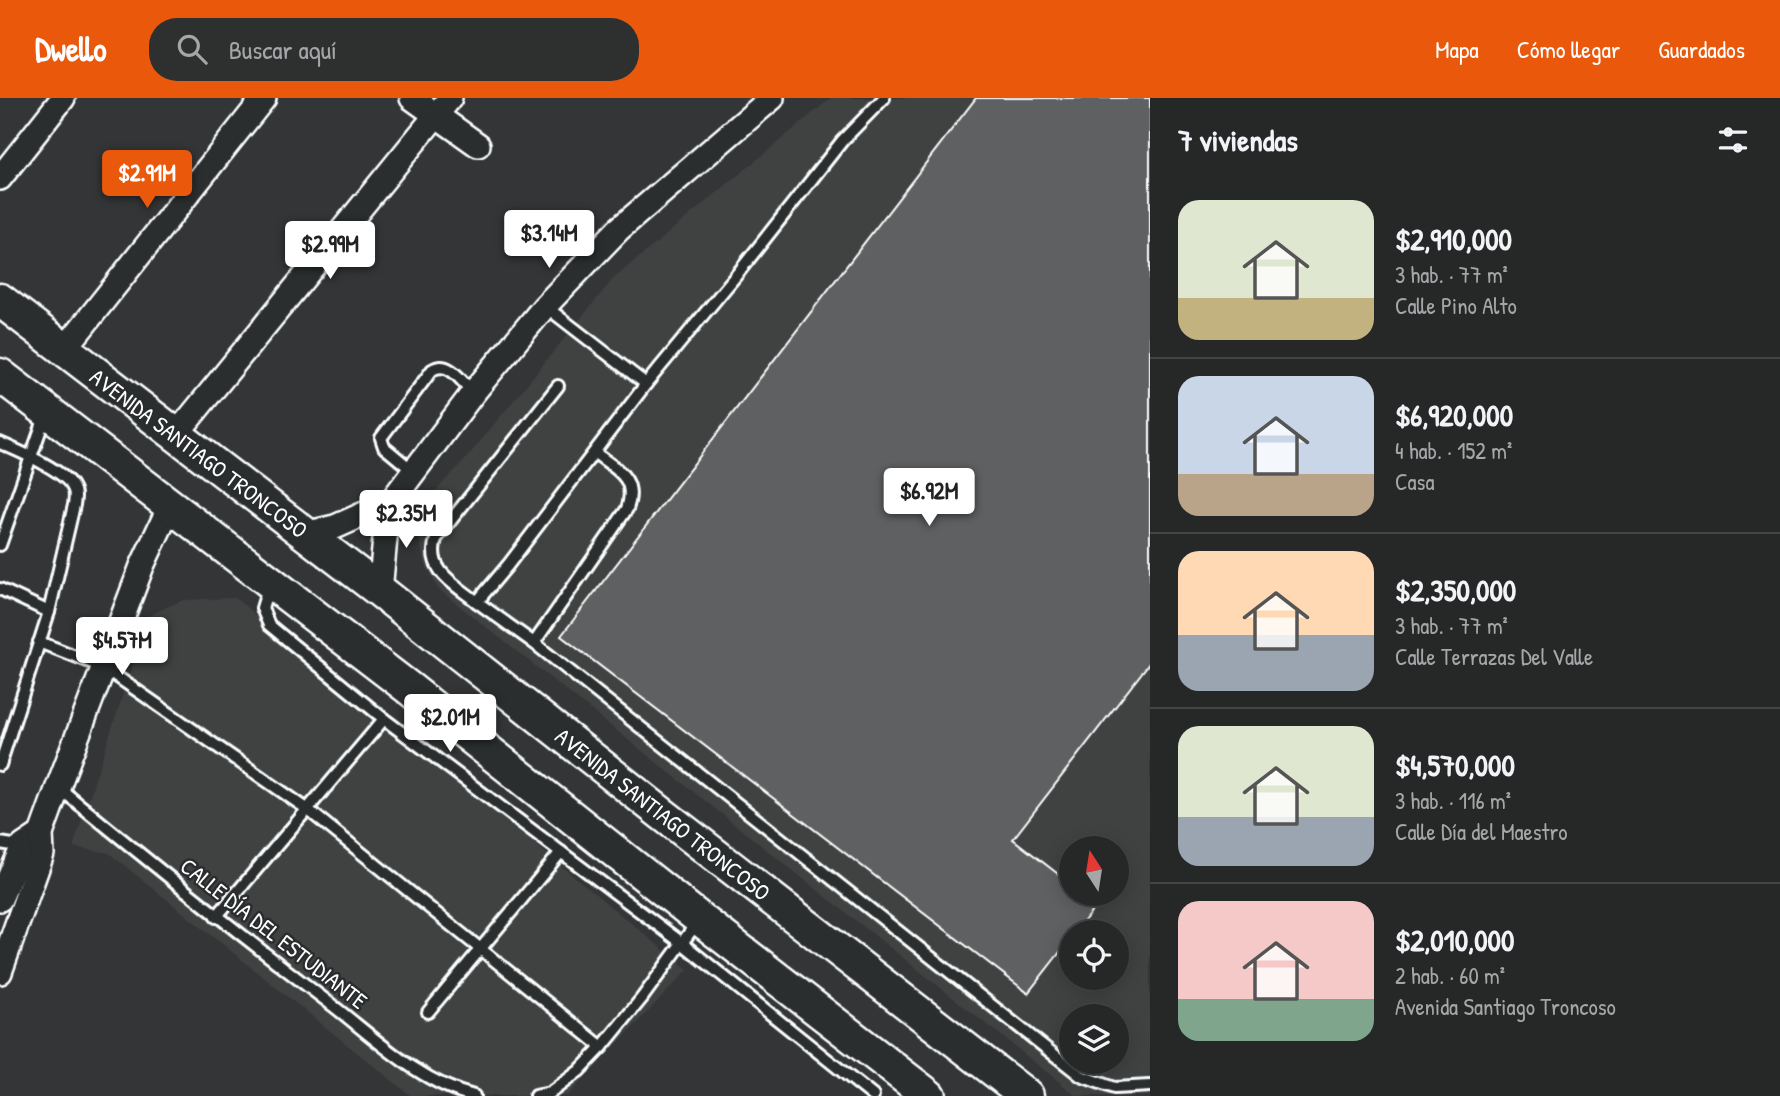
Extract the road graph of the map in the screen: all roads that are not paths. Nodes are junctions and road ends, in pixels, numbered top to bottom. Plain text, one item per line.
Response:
1 (63, 98) edge
2 (264, 98) edge
3 (412, 98) edge
4 (450, 98) edge
5 (772, 98) edge
6 (884, 98) edge
7 (436, 116) junction
8 (478, 145) dead end
9 (0, 178) edge
10 (0, 300) edge
11 (545, 306) junction
12 (64, 350) junction
13 (0, 375) edge
14 (646, 384) junction
15 (558, 386) dead end
16 (474, 393) junction
17 (47, 411) junction
18 (175, 436) junction
19 (0, 443) edge
20 (595, 453) junction
21 (32, 458) junction
22 (413, 471) junction
23 (391, 502) junction
24 (170, 506) junction
25 (305, 534) junction
26 (0, 545) edge
27 (270, 582) junction
28 (0, 589) edge
29 (380, 591) junction
30 (477, 602) junction
31 (49, 612) junction
32 (39, 642) junction
33 (534, 643) junction
34 (103, 667) junction
35 (384, 719) junction
36 (0, 765) edge
37 (58, 787) junction
38 (307, 809) junction
39 (26, 844) edge
40 (561, 852) junction
41 (0, 899) edge
42 (216, 917) junction
43 (691, 931) junction
44 (480, 948) junction
45 (0, 972) edge
46 (428, 1012) dead end
47 (602, 1047) junction
48 (1150, 1086) edge
49 (916, 1090) edge
50 (474, 1096) edge
51 (535, 1096) edge
52 (873, 1096) edge
53 (1027, 1096) edge

1 - 9 street
2 - 12 street
3 - 7 street
4 - 7 street
5 - 11 street
6 - 14 lane
7 - 8 street
7 - 18 street
10 - 12 main road, AVENIDA SANTIAGO TRONCOSO
11 - 14 lane
11 - 16 street
12 - 18 main road, AVENIDA SANTIAGO TRONCOSO
13 - 17 main road
14 - 20 lane
15 - 30 lane
16 - 22 street
16 - 22 lane
17 - 21 lane
17 - 24 main road
18 - 25 main road, AVENIDA SANTIAGO TRONCOSO
19 - 21 lane
20 - 30 lane
20 - 33 lane
21 - 26 lane
21 - 31 lane
22 - 23 street
23 - 25 street
23 - 29 street
24 - 27 main road
24 - 34 street
25 - 29 main road, AVENIDA SANTIAGO TRONCOSO
27 - 35 lane
27 - 43 main road
28 - 31 lane
29 - 53 main road, AVENIDA SANTIAGO TRONCOSO
30 - 33 lane
31 - 32 lane
32 - 34 lane
32 - 36 lane
33 - 48 lane
34 - 37 street
34 - 38 lane
35 - 38 lane
35 - 40 lane
37 - 39 street
37 - 42 lane, CALLE DÍA DEL ESTUDIANTE
38 - 42 lane
38 - 44 lane
39 - 41 street
39 - 45 street
40 - 43 lane
40 - 44 lane
42 - 50 lane, CALLE DÍA DEL ESTUDIANTE
43 - 47 lane
43 - 49 main road
43 - 52 lane
44 - 46 lane
44 - 47 lane
47 - 51 lane

